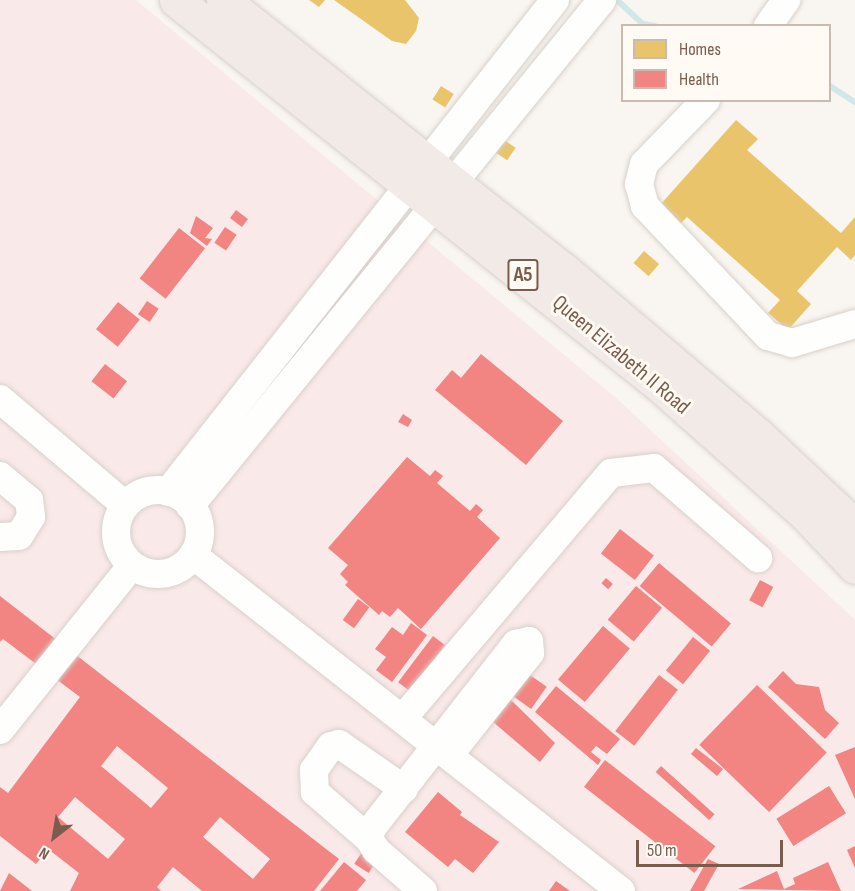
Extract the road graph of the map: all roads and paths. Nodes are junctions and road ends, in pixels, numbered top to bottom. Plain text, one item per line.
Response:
1 (176, 0) edge
2 (223, 0) edge
3 (555, 0) edge
4 (602, 0) edge
5 (786, 0) edge
6 (769, 24) edge
7 (704, 102) edge
8 (430, 181) junction
9 (855, 324) edge
10 (288, 334) junction
11 (313, 352) junction
12 (0, 399) edge
13 (767, 461) junction
14 (0, 476) edge
15 (179, 499) junction
16 (125, 505) junction
17 (855, 526) edge
18 (0, 537) edge
19 (193, 555) junction
20 (759, 558) dead end
21 (132, 565) junction
22 (855, 567) edge
23 (403, 718) junction
24 (0, 730) edge
25 (444, 750) junction
26 (404, 789) junction
27 (369, 839) junction
28 (423, 891) edge
29 (621, 891) edge

1 - 8 highway, Queen Elizabeth II Road / A5
2 - 8 highway, Queen Elizabeth II Road / A5
3 - 8 street
4 - 8 street
5 - 6 street
7 - 9 street
8 - 10 street
8 - 11 street
8 - 13 highway, Queen Elizabeth II Road / A5
10 - 11 street
10 - 15 street
11 - 15 street
12 - 16 street
13 - 17 highway, Queen Elizabeth II Road / A5
13 - 22 highway, Queen Elizabeth II Road / A5
14 - 18 street
15 - 16 street
15 - 19 street
16 - 21 street
19 - 21 street
19 - 23 street
20 - 23 street
21 - 24 street
23 - 25 street
25 - 26 street
25 - 29 street
26 - 27 street
26 - 27 street
27 - 28 street

